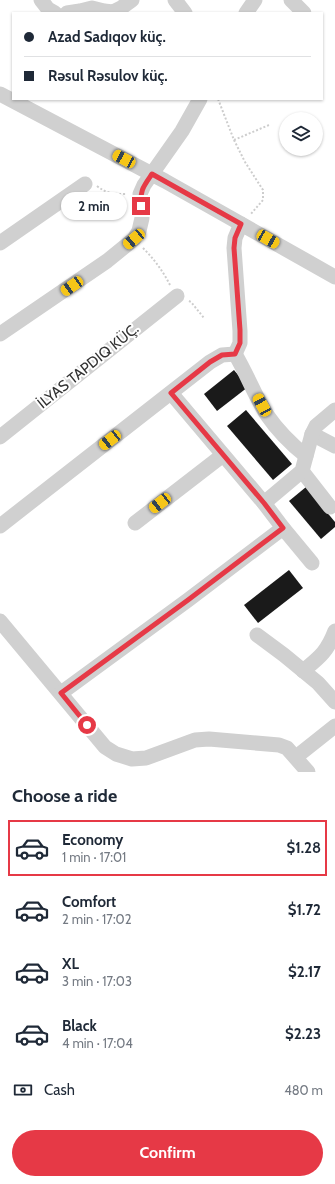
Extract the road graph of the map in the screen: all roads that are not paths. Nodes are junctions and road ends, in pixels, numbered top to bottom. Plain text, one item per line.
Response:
1 (41, 0) edge
2 (132, 0) edge
3 (175, 0) edge
4 (255, 0) edge
5 (291, 0) edge
6 (53, 12) edge
7 (74, 12) edge
8 (113, 12) edge
9 (113, 12) edge
10 (184, 12) edge
11 (247, 12) edge
12 (303, 12) edge
13 (0, 94) edge
14 (12, 98) edge
15 (20, 100) edge
16 (199, 100) edge
17 (30, 103) edge
18 (152, 174) junction
19 (85, 184) road end
20 (241, 224) junction
21 (0, 242) edge
22 (335, 277) edge
23 (177, 296) road end
24 (0, 334) edge
25 (235, 354) junction
26 (171, 393) junction
27 (335, 410) edge
28 (312, 434) junction
29 (0, 437) edge
30 (335, 446) edge
31 (223, 454) junction
32 (306, 456) junction
33 (302, 471) junction
34 (264, 503) junction
35 (330, 507) dead end
36 (135, 523) dead end
37 (0, 526) edge
38 (283, 528) junction
39 (312, 563) dead end
40 (0, 621) edge
41 (335, 631) edge
42 (257, 635) dead end
43 (303, 671) junction
44 (61, 693) junction
45 (335, 702) edge
46 (335, 726) edge
47 (116, 754) junction
48 (296, 757) junction
49 (134, 772) edge
50 (308, 772) edge

1 - 6 street
2 - 9 street
3 - 10 street
4 - 11 street
5 - 12 street
7 - 8 street
13 - 14 street
15 - 17 street
16 - 18 street
17 - 18 street
18 - 20 street
18 - 24 street
19 - 21 street
20 - 22 street
20 - 25 street
23 - 29 street
25 - 26 street
25 - 32 street
26 - 31 street
26 - 37 street
27 - 28 street
28 - 30 street
28 - 32 street
31 - 34 street
31 - 36 street
32 - 33 street
33 - 34 street
33 - 35 street
34 - 38 street
38 - 39 street
38 - 44 street
40 - 44 street
41 - 43 street
42 - 43 street
43 - 45 street
44 - 47 street
46 - 48 street
47 - 48 street
47 - 49 street
48 - 50 street

